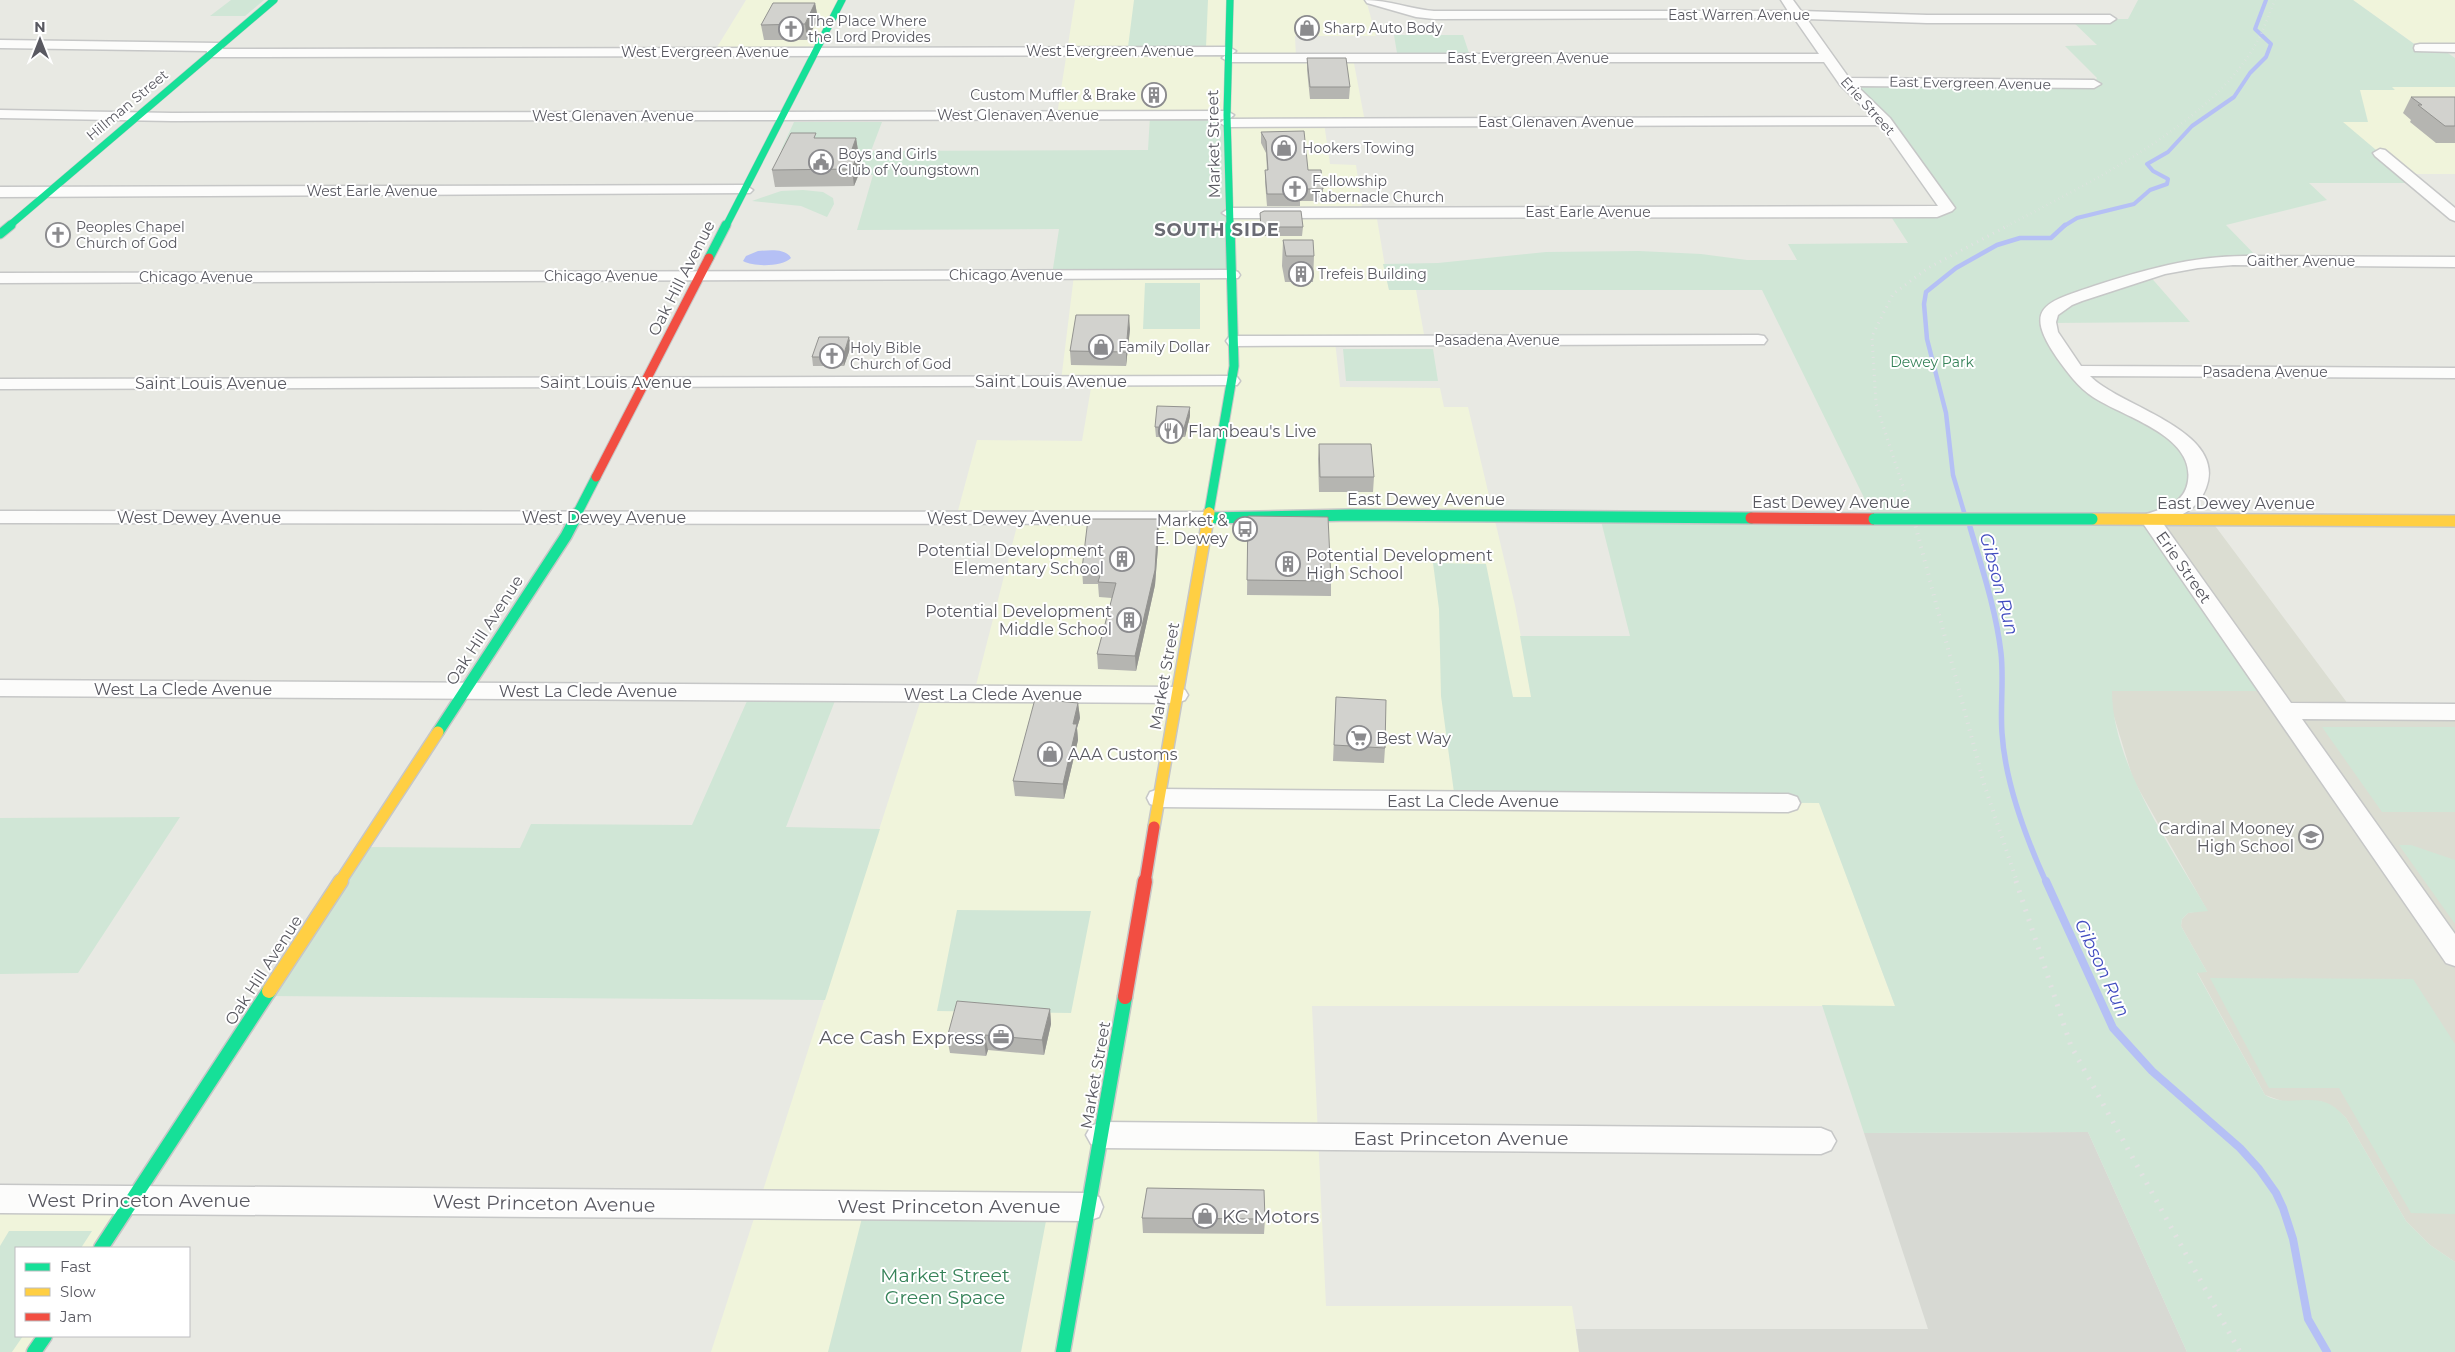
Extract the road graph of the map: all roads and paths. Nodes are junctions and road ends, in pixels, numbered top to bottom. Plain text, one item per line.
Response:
1 (274, 0) edge
2 (842, 0) edge
3 (1230, 0) edge
4 (1371, 0) edge
5 (1788, 0) edge
6 (1798, 14) junction
7 (2110, 19) dead end
8 (0, 44) edge
9 (2420, 48) dead end
10 (2455, 48) edge
11 (215, 50) junction
12 (816, 52) junction
13 (1229, 55) junction
14 (1827, 58) junction
15 (1845, 82) junction
16 (2094, 84) dead end
17 (0, 114) edge
18 (783, 116) junction
19 (137, 117) junction
20 (1227, 119) junction
21 (1885, 121) junction
22 (2380, 152) dead end
23 (745, 190) junction
24 (0, 192) edge
25 (49, 192) junction
26 (1944, 210) joint
27 (1230, 213) junction
28 (2455, 216) edge
29 (0, 234) edge
30 (2455, 262) edge
31 (2148, 274) joint
32 (1232, 275) junction
33 (700, 276) junction
34 (0, 278) edge
35 (1758, 340) dead end
36 (1235, 341) junction
37 (2076, 371) junction
38 (2455, 373) edge
39 (1231, 381) junction
40 (645, 382) junction
41 (0, 384) edge
42 (0, 517) edge
43 (576, 517) junction
44 (1207, 518) junction
45 (2150, 519) junction
46 (2455, 521) edge
47 (0, 688) edge
48 (465, 691) junction
49 (1177, 695) junction
50 (2285, 711) junction
51 (2455, 712) edge
52 (1159, 798) junction
53 (1788, 803) dead end
54 (2455, 955) edge
55 (1101, 1135) junction
56 (1821, 1141) dead end
57 (0, 1199) edge
58 (133, 1200) junction
59 (1088, 1207) junction
60 (103, 1247) edge
61 (43, 1337) edge
62 (34, 1352) edge
63 (1063, 1352) edge

1 - 11 street, Hillman Street
2 - 12 street, Oak Hill Avenue
3 - 13 street, Market Street
4 - 6 street, East Warren Avenue
5 - 6 street, Erie Street
6 - 7 street, East Warren Avenue
6 - 14 street, Erie Street
8 - 11 street, West Evergreen Avenue
9 - 10 street
11 - 12 street, West Evergreen Avenue
11 - 19 street, Hillman Street
12 - 13 street, West Evergreen Avenue
12 - 18 street, Oak Hill Avenue
13 - 14 street, East Evergreen Avenue
13 - 20 street, Market Street
14 - 15 street, Erie Street
15 - 16 street, East Evergreen Avenue
15 - 21 street, Erie Street
17 - 19 street, West Glenaven Avenue
18 - 19 street, West Glenaven Avenue
18 - 20 street, West Glenaven Avenue
18 - 23 street, Oak Hill Avenue
19 - 25 street, Hillman Street
20 - 21 street, East Glenaven Avenue
20 - 27 street, Market Street
21 - 26 street, Erie Street
22 - 28 street
23 - 25 street, West Earle Avenue
23 - 33 street, Oak Hill Avenue
24 - 25 street, West Earle Avenue
25 - 29 street, Hillman Street
26 - 27 street, East Earle Avenue
27 - 32 street, Market Street
30 - 31 street, Gaither Avenue
31 - 37 street, Erie Street
32 - 33 street, Chicago Avenue
32 - 36 street, Market Street
33 - 34 street, Chicago Avenue
33 - 40 street, Oak Hill Avenue
35 - 36 street, Pasadena Avenue
36 - 39 street, Market Street
37 - 38 street, Pasadena Avenue
37 - 45 street, Erie Street
39 - 40 street, Saint Louis Avenue
39 - 44 street, Market Street
40 - 41 street, Saint Louis Avenue
40 - 43 street, Oak Hill Avenue
42 - 43 street, West Dewey Avenue
43 - 44 street, West Dewey Avenue
43 - 48 street, Oak Hill Avenue
44 - 45 street, East Dewey Avenue, bridge
44 - 49 street, Market Street
45 - 46 street, East Dewey Avenue
45 - 50 street, Erie Street
47 - 48 street, West La Clede Avenue
48 - 49 street, West La Clede Avenue
48 - 58 street, Oak Hill Avenue
49 - 52 street, Market Street
50 - 51 street
50 - 54 street, Erie Street
52 - 53 street, East La Clede Avenue
52 - 55 street, Market Street
55 - 56 street, East Princeton Avenue
55 - 59 street, Market Street
57 - 58 street, West Princeton Avenue
58 - 59 street, West Princeton Avenue
58 - 60 street, Oak Hill Avenue
59 - 63 street, Market Street
61 - 62 street

